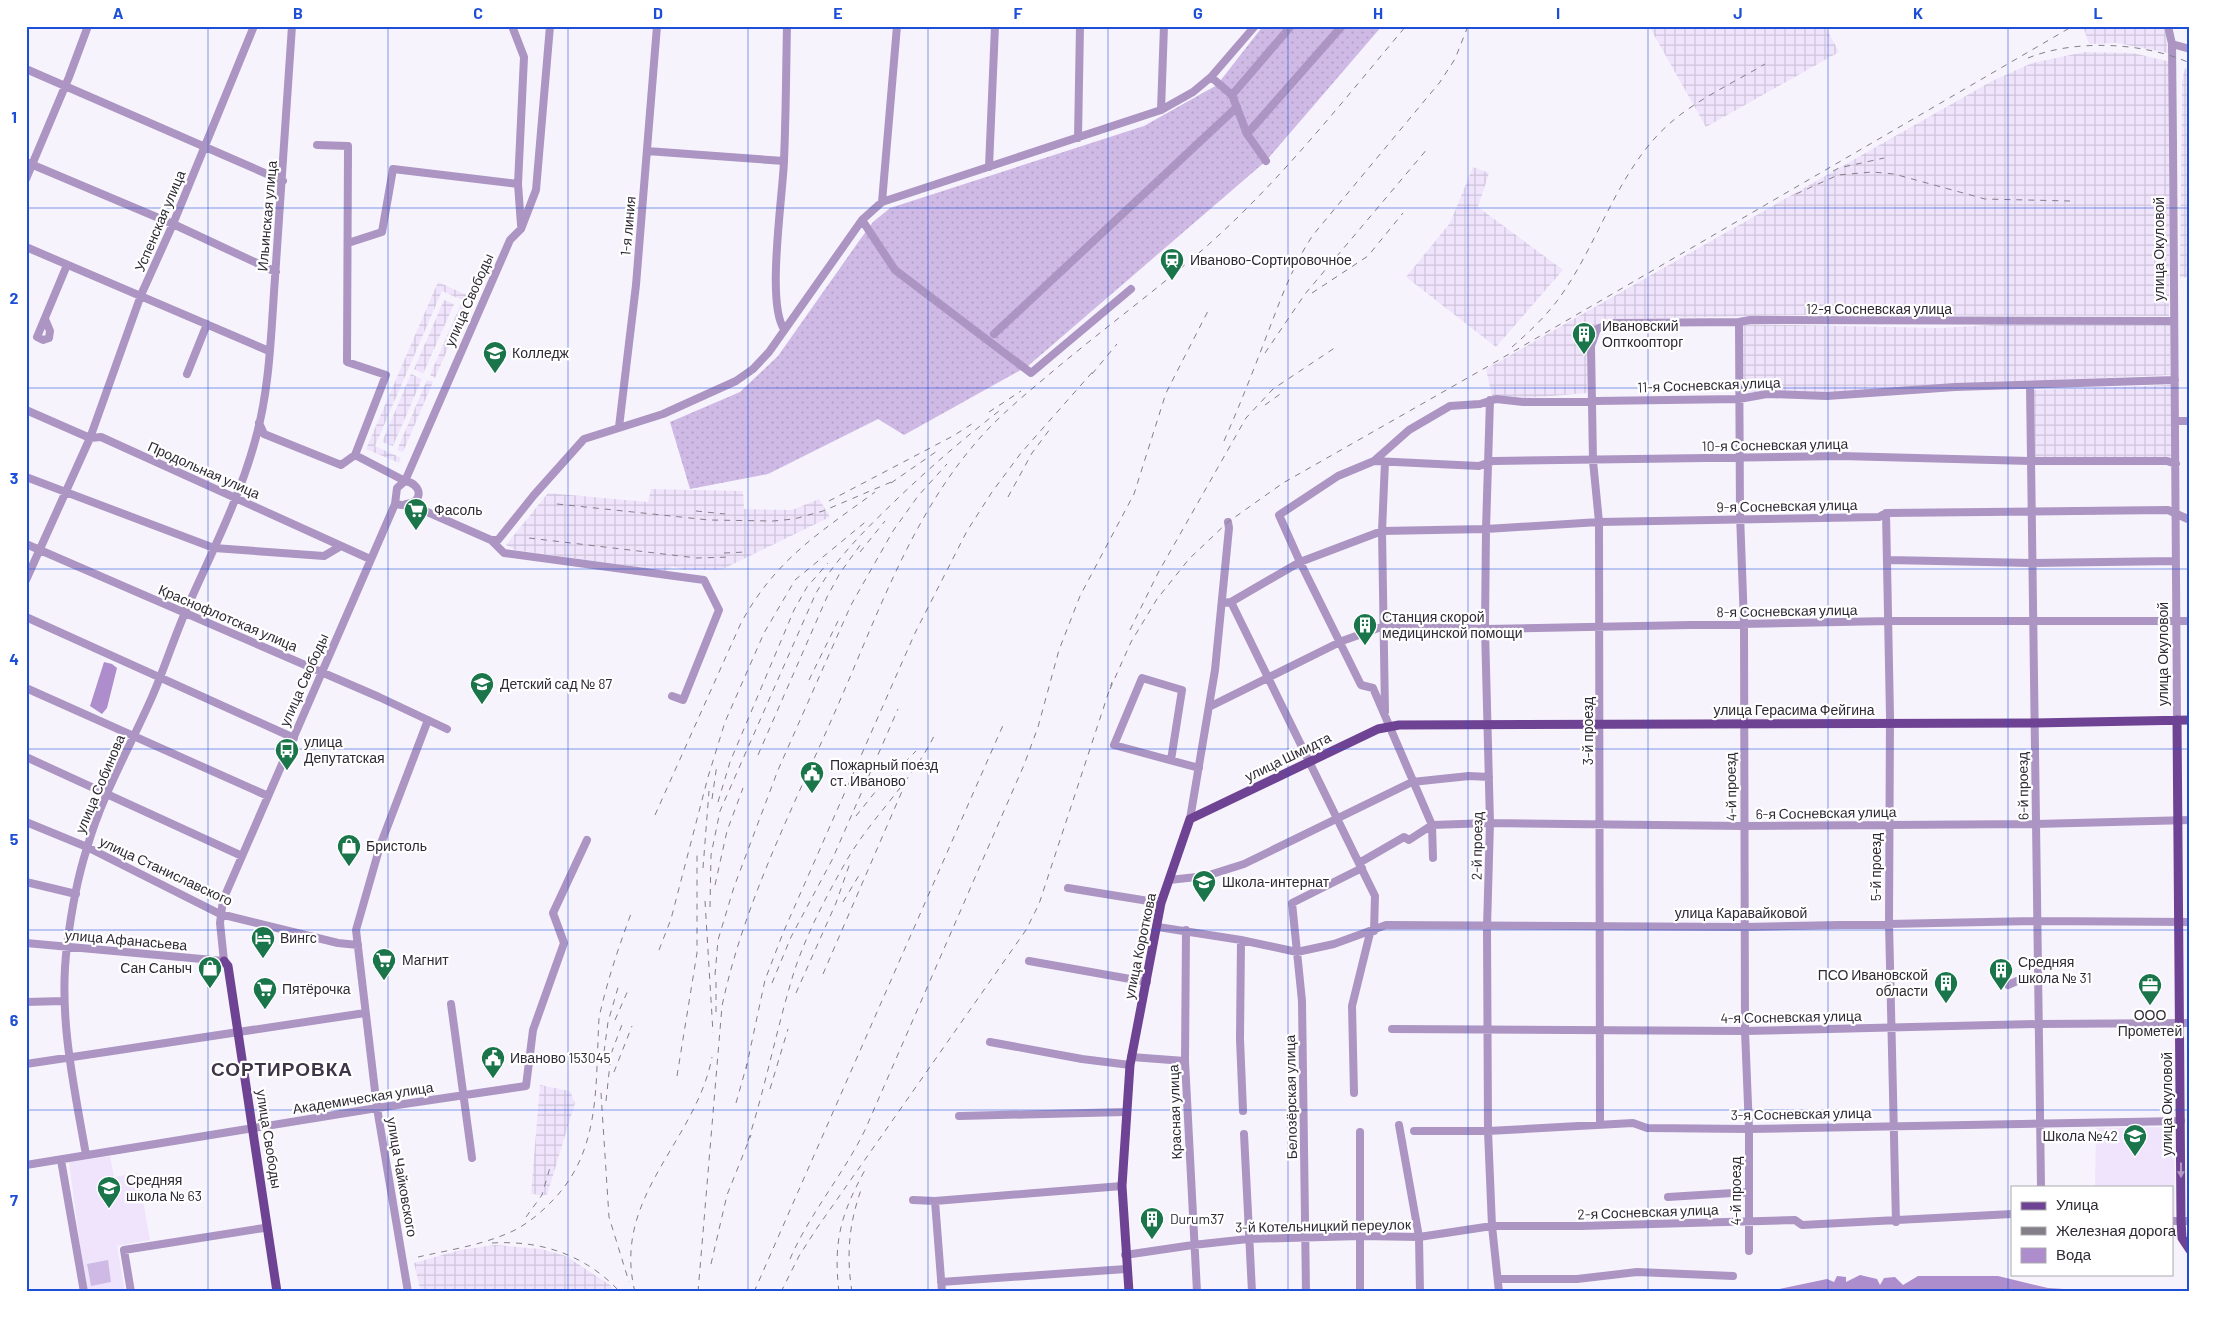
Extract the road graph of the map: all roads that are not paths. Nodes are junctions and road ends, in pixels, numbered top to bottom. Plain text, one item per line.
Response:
1 (88, 26) edge
2 (254, 26) edge
3 (292, 26) edge
4 (512, 26) edge
5 (550, 26) edge
6 (658, 26) edge
7 (787, 26) edge
8 (897, 26) edge
9 (995, 26) edge
10 (1080, 26) edge
11 (1164, 26) edge
12 (1255, 26) edge
13 (1291, 26) edge
14 (1342, 26) edge
15 (2168, 26) edge
16 (1249, 30) edge
17 (2172, 44) junction
18 (2190, 49) edge
19 (26, 69) edge
20 (1210, 77) junction
21 (66, 86) junction
22 (1232, 95) junction
23 (1237, 108) junction
24 (1161, 110) junction
25 (1247, 134) junction
26 (1078, 138) junction
27 (317, 145) dead end
28 (204, 148) junction
29 (648, 151) junction
30 (784, 161) junction
31 (1266, 161) dead end
32 (29, 163) edge
33 (989, 167) junction
34 (26, 179) edge
35 (283, 181) junction
36 (518, 184) junction
37 (882, 202) junction
38 (862, 220) junction
39 (173, 224) junction
40 (521, 229) junction
41 (348, 243) junction
42 (26, 247) edge
43 (67, 264) junction
44 (276, 272) junction
45 (1131, 289) dead end
46 (141, 295) junction
47 (45, 319) dead end
48 (2173, 321) junction
49 (1739, 322) junction
50 (207, 324) junction
51 (784, 329) junction
52 (994, 334) dead end
53 (1593, 339) joint
54 (269, 351) junction
55 (187, 374) dead end
56 (2175, 380) junction
57 (2030, 385) junction
58 (1738, 399) junction
59 (1490, 401) junction
60 (1592, 402) junction
61 (26, 410) edge
62 (2176, 421) junction
63 (2190, 421) edge
64 (259, 423) junction
65 (619, 427) junction
66 (90, 438) junction
67 (355, 455) junction
68 (1740, 458) junction
69 (1374, 461) junction
70 (1593, 461) junction
71 (2030, 461) junction
72 (1385, 462) junction
73 (1488, 463) junction
74 (2176, 464) junction
75 (26, 477) edge
76 (405, 481) junction
77 (65, 493) junction
78 (396, 496) junction
79 (235, 498) junction
80 (395, 504) junction
81 (407, 504) junction
82 (2032, 511) junction
83 (2176, 512) junction
84 (1886, 513) junction
85 (1740, 520) junction
86 (2190, 520) edge
87 (1228, 522) dead end
88 (1599, 522) junction
89 (1486, 529) junction
90 (1382, 531) junction
91 (491, 540) junction
92 (26, 544) edge
93 (341, 546) junction
94 (214, 548) junction
95 (40, 550) junction
96 (370, 560) junction
97 (1888, 560) junction
98 (2176, 561) junction
99 (1300, 562) junction
100 (2032, 563) junction
101 (26, 580) edge
102 (1231, 602) junction
103 (1222, 604) junction
104 (185, 613) junction
105 (26, 617) edge
106 (2032, 620) junction
107 (1889, 621) junction
108 (2176, 621) junction
109 (2190, 621) edge
110 (1744, 624) junction
111 (1384, 626) junction
112 (1599, 626) junction
113 (1486, 630) junction
114 (1342, 641) junction
115 (323, 673) junction
116 (160, 677) junction
117 (1269, 678) junction
118 (26, 688) edge
119 (672, 696) dead end
120 (1209, 707) junction
121 (428, 720) junction
122 (2177, 720) junction
123 (2190, 720) edge
124 (1386, 723) junction
125 (2034, 723) junction
126 (1743, 724) junction
127 (1890, 724) junction
128 (1399, 725) joint
129 (1600, 725) junction
130 (1489, 726) junction
131 (447, 729) dead end
132 (134, 736) junction
133 (294, 738) junction
134 (26, 758) edge
135 (1171, 760) junction
136 (1308, 762) junction
137 (1199, 768) junction
138 (1490, 777) junction
139 (1412, 782) junction
140 (107, 793) junction
141 (268, 796) junction
142 (1190, 819) junction
143 (1336, 819) junction
144 (2179, 820) junction
145 (2190, 820) edge
146 (26, 822) edge
147 (1490, 823) junction
148 (1601, 824) junction
149 (2036, 824) junction
150 (1432, 825) junction
151 (1889, 825) junction
152 (1744, 826) junction
153 (587, 840) dead end
154 (87, 847) junction
155 (242, 856) junction
156 (1432, 858) dead end
157 (1360, 866) junction
158 (1169, 880) junction
159 (26, 882) edge
160 (1068, 888) dead end
161 (76, 894) junction
162 (1161, 903) junction
163 (220, 914) junction
164 (2038, 921) junction
165 (2179, 922) junction
166 (2190, 922) edge
167 (1889, 923) junction
168 (1599, 926) junction
169 (1745, 926) junction
170 (1158, 927) junction
171 (1487, 927) junction
172 (1186, 930) junction
173 (1372, 932) junction
174 (1241, 940) junction
175 (26, 943) edge
176 (358, 945) junction
177 (67, 947) junction
178 (1297, 952) junction
179 (1029, 960) dead end
180 (224, 961) junction
181 (2039, 980) junction
182 (1146, 982) junction
183 (2008, 985) dead end
184 (64, 1001) junction
185 (26, 1002) edge
186 (451, 1004) dead end
187 (365, 1013) junction
188 (2185, 1023) edge
189 (2039, 1024) junction
190 (1891, 1027) junction
191 (1392, 1029) dead end
192 (1601, 1029) junction
193 (1487, 1031) junction
194 (1745, 1031) junction
195 (237, 1032) junction
196 (990, 1042) dead end
197 (70, 1058) junction
198 (1130, 1061) junction
199 (1185, 1061) junction
200 (26, 1064) edge
201 (1354, 1093) dead end
202 (463, 1096) junction
203 (377, 1108) junction
204 (1243, 1111) dead end
205 (1126, 1112) junction
206 (959, 1116) dead end
207 (2185, 1121) edge
208 (2041, 1123) junction
209 (1600, 1124) junction
210 (1399, 1125) dead end
211 (1894, 1126) junction
212 (251, 1128) junction
213 (1749, 1129) junction
214 (1414, 1131) dead end
215 (1488, 1131) junction
216 (1360, 1132) dead end
217 (1244, 1134) dead end
218 (86, 1156) junction
219 (472, 1158) dead end
220 (61, 1160) junction
221 (26, 1165) edge
222 (1122, 1186) junction
223 (2041, 1186) edge
224 (1749, 1192) junction
225 (1668, 1197) dead end
226 (913, 1200) dead end
227 (935, 1202) junction
228 (2011, 1214) edge
229 (1749, 1221) junction
230 (2181, 1221) edge
231 (1896, 1222) junction
232 (1492, 1226) junction
233 (264, 1228) junction
234 (1361, 1236) junction
235 (1306, 1237) junction
236 (1419, 1237) junction
237 (1248, 1239) junction
238 (1193, 1244) junction
239 (2190, 1250) edge
240 (1749, 1251) dead end
241 (1126, 1256) junction
242 (1126, 1269) junction
243 (1733, 1276) dead end
244 (1498, 1279) junction
245 (941, 1282) junction
246 (84, 1292) edge
247 (131, 1292) edge
248 (273, 1292) edge
249 (277, 1292) edge
250 (408, 1292) edge
251 (942, 1292) edge
252 (1129, 1292) edge
253 (1197, 1292) edge
254 (1252, 1292) edge
255 (1306, 1292) edge
256 (1360, 1292) edge
257 (1420, 1292) edge
258 (1499, 1292) edge

1 - 21 street
2 - 28 street, Успенская улица
3 - 35 street, Ильинская улица
4 - 36 street
5 - 40 street
6 - 29 street, 1-я линия
7 - 30 street
8 - 37 street
9 - 33 street
10 - 26 street
11 - 24 street
12 - 16 street
13 - 22 street
14 - 25 street
15 - 17 street, улица Окуловой
16 - 20 street
17 - 18 street
17 - 48 street, улица Окуловой
19 - 21 street
20 - 22 street
20 - 24 street
21 - 28 street
21 - 32 street
22 - 23 street
23 - 25 street
23 - 52 street
24 - 26 street
25 - 31 street
26 - 33 street
27 - 41 street
28 - 35 street
28 - 39 street, Успенская улица
29 - 30 street
29 - 65 street, 1-я линия
30 - 51 street
32 - 34 street
32 - 39 street
33 - 37 street
35 - 44 street, Ильинская улица
36 - 40 street
36 - 41 street
37 - 38 street
38 - 45 street
38 - 51 street
39 - 44 street
39 - 46 street, Успенская улица
40 - 76 street, улица Свободы
41 - 67 street
42 - 43 street
43 - 46 street
43 - 47 street
44 - 54 street, Ильинская улица
46 - 50 street
46 - 66 street, Успенская улица
48 - 49 street, 12-я Сосневская улица
48 - 56 street, улица Окуловой
49 - 53 street, 12-я Сосневская улица
49 - 58 street, 4-й проезд
50 - 54 street
50 - 55 street
51 - 65 street
53 - 60 street, 3-й проезд
54 - 64 street, Ильинская улица
56 - 57 street, 11-я Сосневская улица
56 - 62 street, улица Окуловой
57 - 58 street, 11-я Сосневская улица
57 - 71 street, 6-й проезд
58 - 60 street, 11-я Сосневская улица
58 - 68 street, 4-й проезд
59 - 60 street, 11-я Сосневская улица
59 - 69 street, 11-я Сосневская улица
59 - 73 street, 2-й проезд
60 - 70 street, 3-й проезд
61 - 66 street, Продольная улица
62 - 63 street
62 - 74 street, улица Окуловой
64 - 67 street
64 - 79 street, улица Собинова
65 - 91 street
66 - 77 street, Успенская улица
66 - 79 street, Продольная улица
67 - 76 street
68 - 70 street, 10-я Сосневская улица
68 - 71 street, 10-я Сосневская улица
68 - 85 street, 4-й проезд
69 - 72 street, 10-я Сосневская улица
69 - 99 street, 11-я Сосневская улица
70 - 73 street, 10-я Сосневская улица
70 - 88 street, 3-й проезд
71 - 74 street, 10-я Сосневская улица
71 - 82 street, 6-й проезд
72 - 73 street, 10-я Сосневская улица
72 - 90 street
73 - 89 street, 2-й проезд
74 - 83 street, улица Окуловой
75 - 77 street
76 - 78 street
76 - 81 street
77 - 94 street
77 - 95 street, Успенская улица
78 - 80 street, улица Свободы
78 - 81 street
79 - 93 street, Продольная улица
79 - 94 street, улица Собинова
80 - 81 street
80 - 96 street, улица Свободы
81 - 91 street
82 - 83 street, 9-я Сосневская улица
82 - 84 street, 9-я Сосневская улица
82 - 100 street, 6-й проезд
83 - 86 street, 9-я Сосневская улица
83 - 98 street, улица Окуловой
84 - 85 street, 9-я Сосневская улица
84 - 97 street, 5-й проезд
85 - 88 street, 9-я Сосневская улица
85 - 110 street, 4-й проезд
87 - 103 street, улица Короткова
88 - 89 street, 9-я Сосневская улица
88 - 112 street, 3-й проезд
89 - 90 street, 9-я Сосневская улица
89 - 113 street, 2-й проезд
90 - 99 street, 9-я Сосневская улица
90 - 111 street
91 - 119 street
92 - 95 street, Краснофлотская улица
93 - 94 street
93 - 96 street, Продольная улица
94 - 104 street, улица Собинова
95 - 101 street, Успенская улица
95 - 104 street, Краснофлотская улица
96 - 115 street, улица Свободы
97 - 100 street
97 - 107 street, 5-й проезд
98 - 100 street
98 - 108 street, улица Окуловой
99 - 102 street, 9-я Сосневская улица
99 - 114 street
100 - 106 street, 6-й проезд
102 - 103 street, 9-я Сосневская улица
102 - 117 street
103 - 120 street, улица Короткова
104 - 115 street, Краснофлотская улица
104 - 116 street, улица Собинова
105 - 116 street
106 - 107 street, 8-я Сосневская улица
106 - 108 street, 8-я Сосневская улица
106 - 125 street, 6-й проезд
107 - 110 street, 8-я Сосневская улица
107 - 127 street, 5-й проезд
108 - 109 street, 8-я Сосневская улица
108 - 122 street, улица Окуловой
110 - 112 street, 8-я Сосневская улица
110 - 126 street, 4-й проезд
111 - 113 street, 8-я Сосневская улица
111 - 114 street
111 - 124 street
112 - 113 street, 8-я Сосневская улица
112 - 129 street, 3-й проезд
113 - 130 street, 2-й проезд
114 - 117 street
114 - 124 street
115 - 121 street, Краснофлотская улица
115 - 133 street, улица Свободы
116 - 132 street, улица Собинова
116 - 133 street
117 - 120 street
117 - 136 street
118 - 132 street
120 - 137 street, улица Короткова
121 - 131 street, Краснофлотская улица
121 - 176 street, улица Чайковского
122 - 123 main road, улица Герасима Фейгина
122 - 125 main road, улица Герасима Фейгина
122 - 144 main road, улица Окуловой
124 - 128 main road, улица Шмидта
124 - 136 main road, улица Шмидта
124 - 139 street
125 - 127 main road, улица Герасима Фейгина
125 - 149 street, 6-й проезд
126 - 127 main road, улица Герасима Фейгина
126 - 129 main road, улица Герасима Фейгина
126 - 152 street, 4-й проезд
127 - 151 street, 5-й проезд
128 - 130 main road, улица Герасима Фейгина
129 - 130 main road, улица Герасима Фейгина
129 - 148 street, 3-й проезд
130 - 138 street, 2-й проезд
132 - 140 street, улица Собинова
132 - 141 street
133 - 141 street, улица Свободы
134 - 140 street
135 - 135 street
135 - 137 street
136 - 142 main road, улица Шмидта
136 - 143 street
137 - 142 street, улица Короткова
138 - 139 street
138 - 147 street, 2-й проезд
139 - 143 street
139 - 150 street
140 - 154 street, улица Собинова
140 - 155 street
141 - 155 street, улица Свободы
142 - 158 main road, улица Короткова
143 - 157 street
143 - 158 street
144 - 145 street, 6-я Сосневская улица
144 - 149 street, 6-я Сосневская улица
144 - 165 main road, улица Окуловой
146 - 154 street, улица Станиславского
147 - 148 street, 6-я Сосневская улица
147 - 150 street, 6-я Сосневская улица
147 - 171 street, 2-й проезд
148 - 152 street, 6-я Сосневская улица
148 - 168 street, 3-й проезд
149 - 151 street, 6-я Сосневская улица
149 - 164 street, 6-й проезд
150 - 156 street
150 - 157 street
151 - 152 street, 6-я Сосневская улица
151 - 167 street, 5-й проезд
152 - 169 street, 4-й проезд
153 - 202 street, Академическая улица
154 - 161 street, улица Собинова
154 - 163 street, улица Станиславского
155 - 163 street, улица Свободы
157 - 173 street
157 - 178 street, Белозёрская улица
158 - 162 main road, улица Короткова
159 - 161 street
160 - 162 street
161 - 177 street, улица Собинова
162 - 170 main road, улица Короткова
163 - 176 street, улица Станиславского
163 - 180 street, улица Свободы
164 - 165 street, улица Каравайковой
164 - 167 street, улица Каравайковой
164 - 181 street, 6-й проезд
165 - 166 street, улица Каравайковой
165 - 188 main road, улица Окуловой
167 - 169 street, улица Каравайковой
167 - 190 street, 5-й проезд
168 - 169 street, улица Каравайковой
168 - 171 street, улица Каравайковой
168 - 192 street, 3-й проезд
169 - 194 street, 4-й проезд
170 - 172 street
170 - 182 main road, улица Короткова
171 - 173 street, улица Каравайковой
171 - 193 street, 2-й проезд
172 - 174 street
172 - 199 street, Красная улица
173 - 178 street, улица Каравайковой
173 - 201 street
174 - 178 street
174 - 204 street
175 - 177 street, улица Афанасьева
176 - 187 street, улица Чайковского
177 - 180 street, улица Афанасьева
177 - 184 street, улица Собинова
178 - 235 street, Белозёрская улица
179 - 182 street
180 - 195 main road, улица Свободы
181 - 183 street
181 - 189 street, 6-й проезд
182 - 198 main road, улица Короткова
184 - 185 street
184 - 197 street, улица Собинова
186 - 202 street
187 - 195 street
187 - 203 street, улица Чайковского
188 - 189 street, 4-я Сосневская улица
188 - 207 main road, улица Окуловой
189 - 190 street, 4-я Сосневская улица
189 - 208 street, 6-й проезд
190 - 194 street, 4-я Сосневская улица
190 - 211 street, 5-й проезд
191 - 193 street, 4-я Сосневская улица
192 - 193 street, 4-я Сосневская улица
192 - 194 street, 4-я Сосневская улица
192 - 209 street, 3-й проезд
193 - 215 street, 2-й проезд
194 - 213 street, 4-й проезд
195 - 197 street
195 - 212 main road, улица Свободы
196 - 198 street
197 - 200 street
197 - 218 street, улица Собинова
198 - 199 street
198 - 205 main road, улица Короткова
199 - 238 street, Красная улица
202 - 203 street, Академическая улица
202 - 219 street
203 - 212 street, Академическая улица
203 - 250 street, улица Чайковского
205 - 206 street
205 - 222 main road, улица Короткова
207 - 208 street, 3-я Сосневская улица
207 -> 230 main road, улица Окуловой
208 - 211 street, 3-я Сосневская улица
208 - 223 street, 6-й проезд
209 - 213 street, 3-я Сосневская улица
209 - 215 street, 3-я Сосневская улица
210 - 236 street
211 - 213 street, 3-я Сосневская улица
211 - 231 street, 5-й проезд
212 - 218 street, Академическая улица
212 - 233 main road, улица Свободы
212 - 249 main road, улица Свободы
213 - 224 street, 4-й проезд
214 - 215 street, 3-я Сосневская улица
215 - 232 street, 2-й проезд
216 - 234 street
217 - 237 street
218 - 220 street, Академическая улица
220 - 221 street, Академическая улица
220 - 246 street
222 - 227 street
222 - 241 main road, улица Короткова
224 - 225 street, 2-я Сосневская улица
224 - 229 street, 4-й проезд
226 - 227 street
227 - 245 street
228 - 231 street, 2-я Сосневская улица
229 - 231 street, 2-я Сосневская улица
229 - 232 street, 2-я Сосневская улица
229 - 240 street, 4-й проезд
230 - 239 main road, улица Окуловой
232 - 236 street, 3-й Котельницкий переулок
232 - 244 street, 2-й проезд
233 - 247 street
233 - 248 main road, улица Свободы
234 - 235 street, 3-й Котельницкий переулок
234 - 236 street, 3-й Котельницкий переулок
234 - 256 street
235 - 237 street, 3-й Котельницкий переулок
235 - 255 street, Белозёрская улица
236 - 257 street
237 - 238 street, 3-й Котельницкий переулок
237 - 254 street
238 - 241 street, 3-й Котельницкий переулок
238 - 253 street, Красная улица
241 - 242 main road, улица Короткова
242 - 245 street
242 - 252 main road, улица Короткова
243 - 244 street
244 - 258 street, 2-й проезд
245 - 251 street

